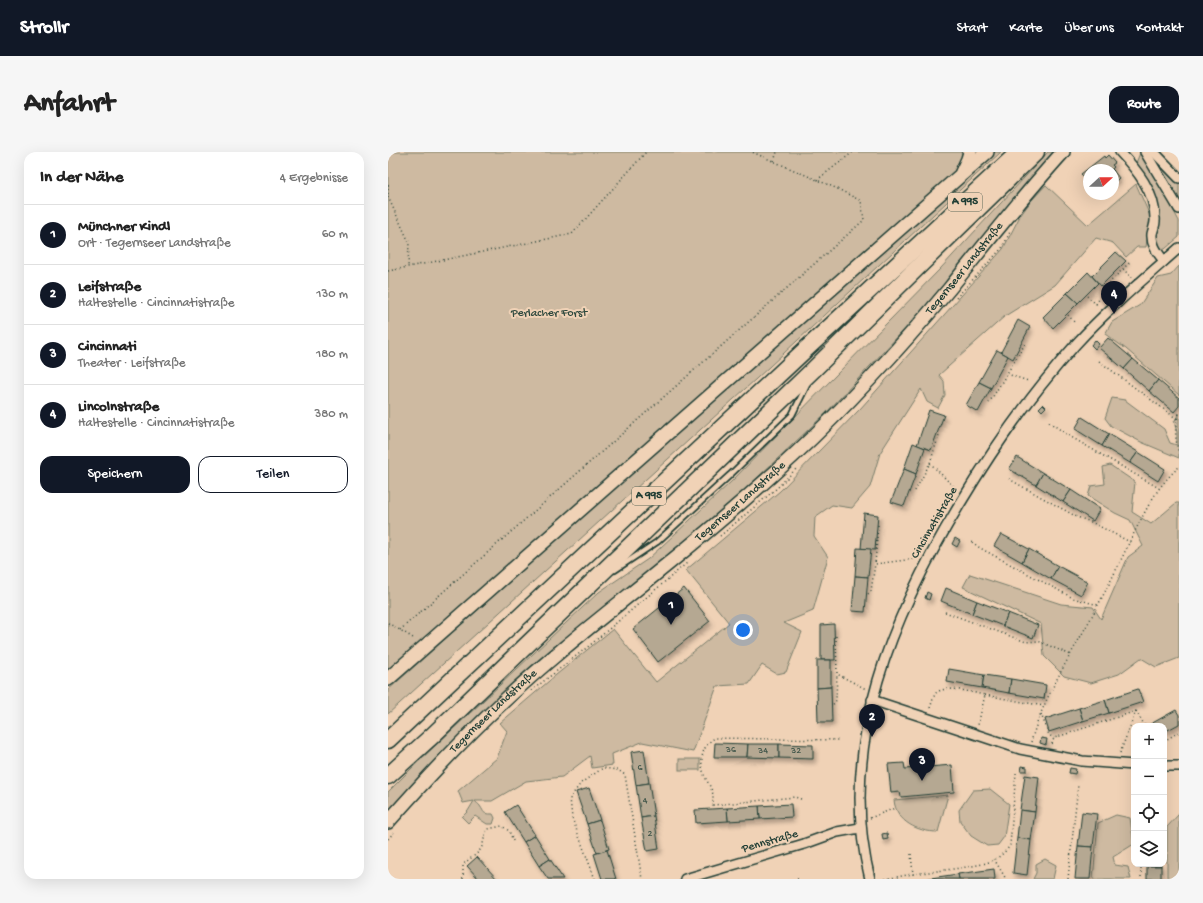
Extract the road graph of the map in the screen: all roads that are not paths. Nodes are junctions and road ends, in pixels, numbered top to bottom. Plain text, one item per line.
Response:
1 (970, 152) edge
2 (987, 152) edge
3 (1020, 152) edge
4 (1036, 152) edge
5 (1063, 152) edge
6 (1120, 152) edge
7 (1145, 152) edge
8 (1154, 152) edge
9 (960, 175) junction
10 (1179, 178) edge
11 (1179, 209) edge
12 (1179, 248) edge
13 (1164, 261) junction
14 (388, 679) edge
15 (872, 700) junction
16 (388, 740) edge
17 (1131, 765) edge
18 (1167, 766) edge
19 (1179, 766) edge
20 (388, 776) edge
21 (388, 822) edge
22 (860, 828) junction
23 (685, 879) edge
24 (870, 879) edge

1 - 9 main road
2 - 9 main road
3 - 16 highway, A 995
4 - 20 highway, A 995
5 - 21 main road, Tegernseer Landstraße
6 - 13 street
7 - 11 street
8 - 10 street
9 - 14 main road
12 - 13 street, Cincinnatistraße
13 - 15 street, Cincinnatistraße
15 - 17 street
15 - 22 street, Cincinnatistraße
18 - 19 street
22 - 23 street, Pennstraße
22 - 24 street, Cincinnatistraße

